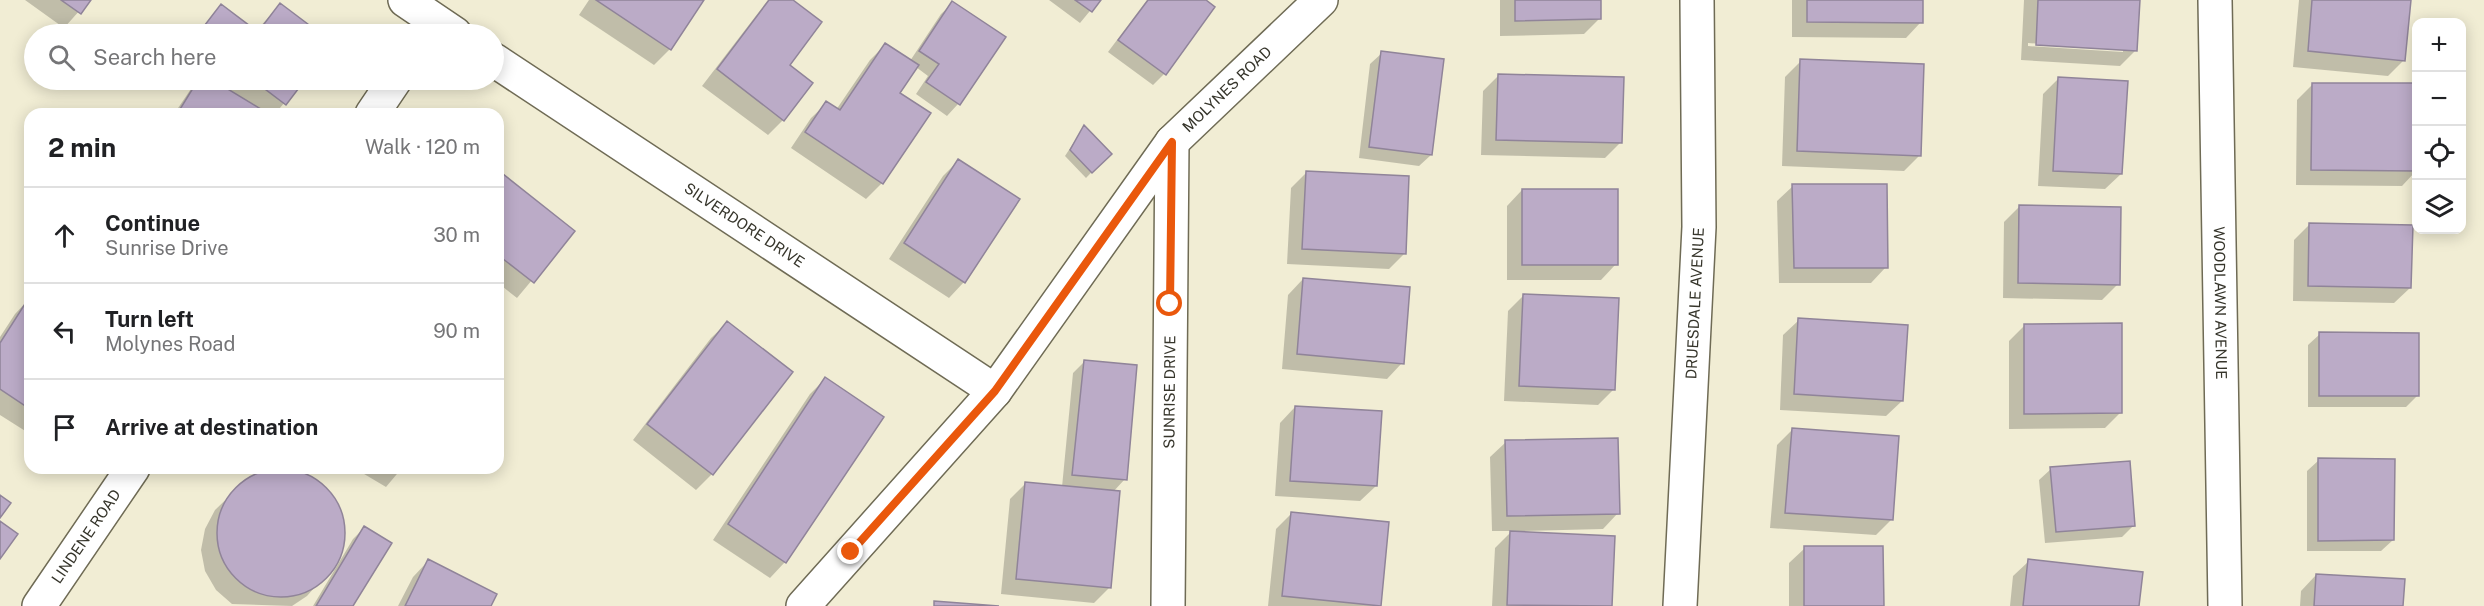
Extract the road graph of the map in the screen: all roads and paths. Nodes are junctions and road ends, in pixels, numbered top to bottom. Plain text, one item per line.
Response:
1 (405, 0) edge
2 (1321, 0) edge
3 (1697, 0) edge
4 (2215, 0) edge
5 (431, 24) edge
6 (504, 67) edge
7 (388, 90) edge
8 (376, 108) edge
9 (1172, 142) junction
10 (995, 391) junction
11 (129, 474) edge
12 (39, 606) edge
13 (803, 606) edge
14 (1168, 606) edge
15 (1680, 606) edge
16 (2225, 606) edge

1 - 5 street
2 - 9 street, MOLYNES ROAD
3 - 15 street, DRUESDALE AVENUE
4 - 16 street, WOODLAWN AVENUE
6 - 10 street, SILVERDORE DRIVE
7 - 8 street
9 - 10 street, MOLYNES ROAD
9 - 14 street, SUNRISE DRIVE
10 - 13 street, MOLYNES ROAD
11 - 12 street, LINDENE ROAD

